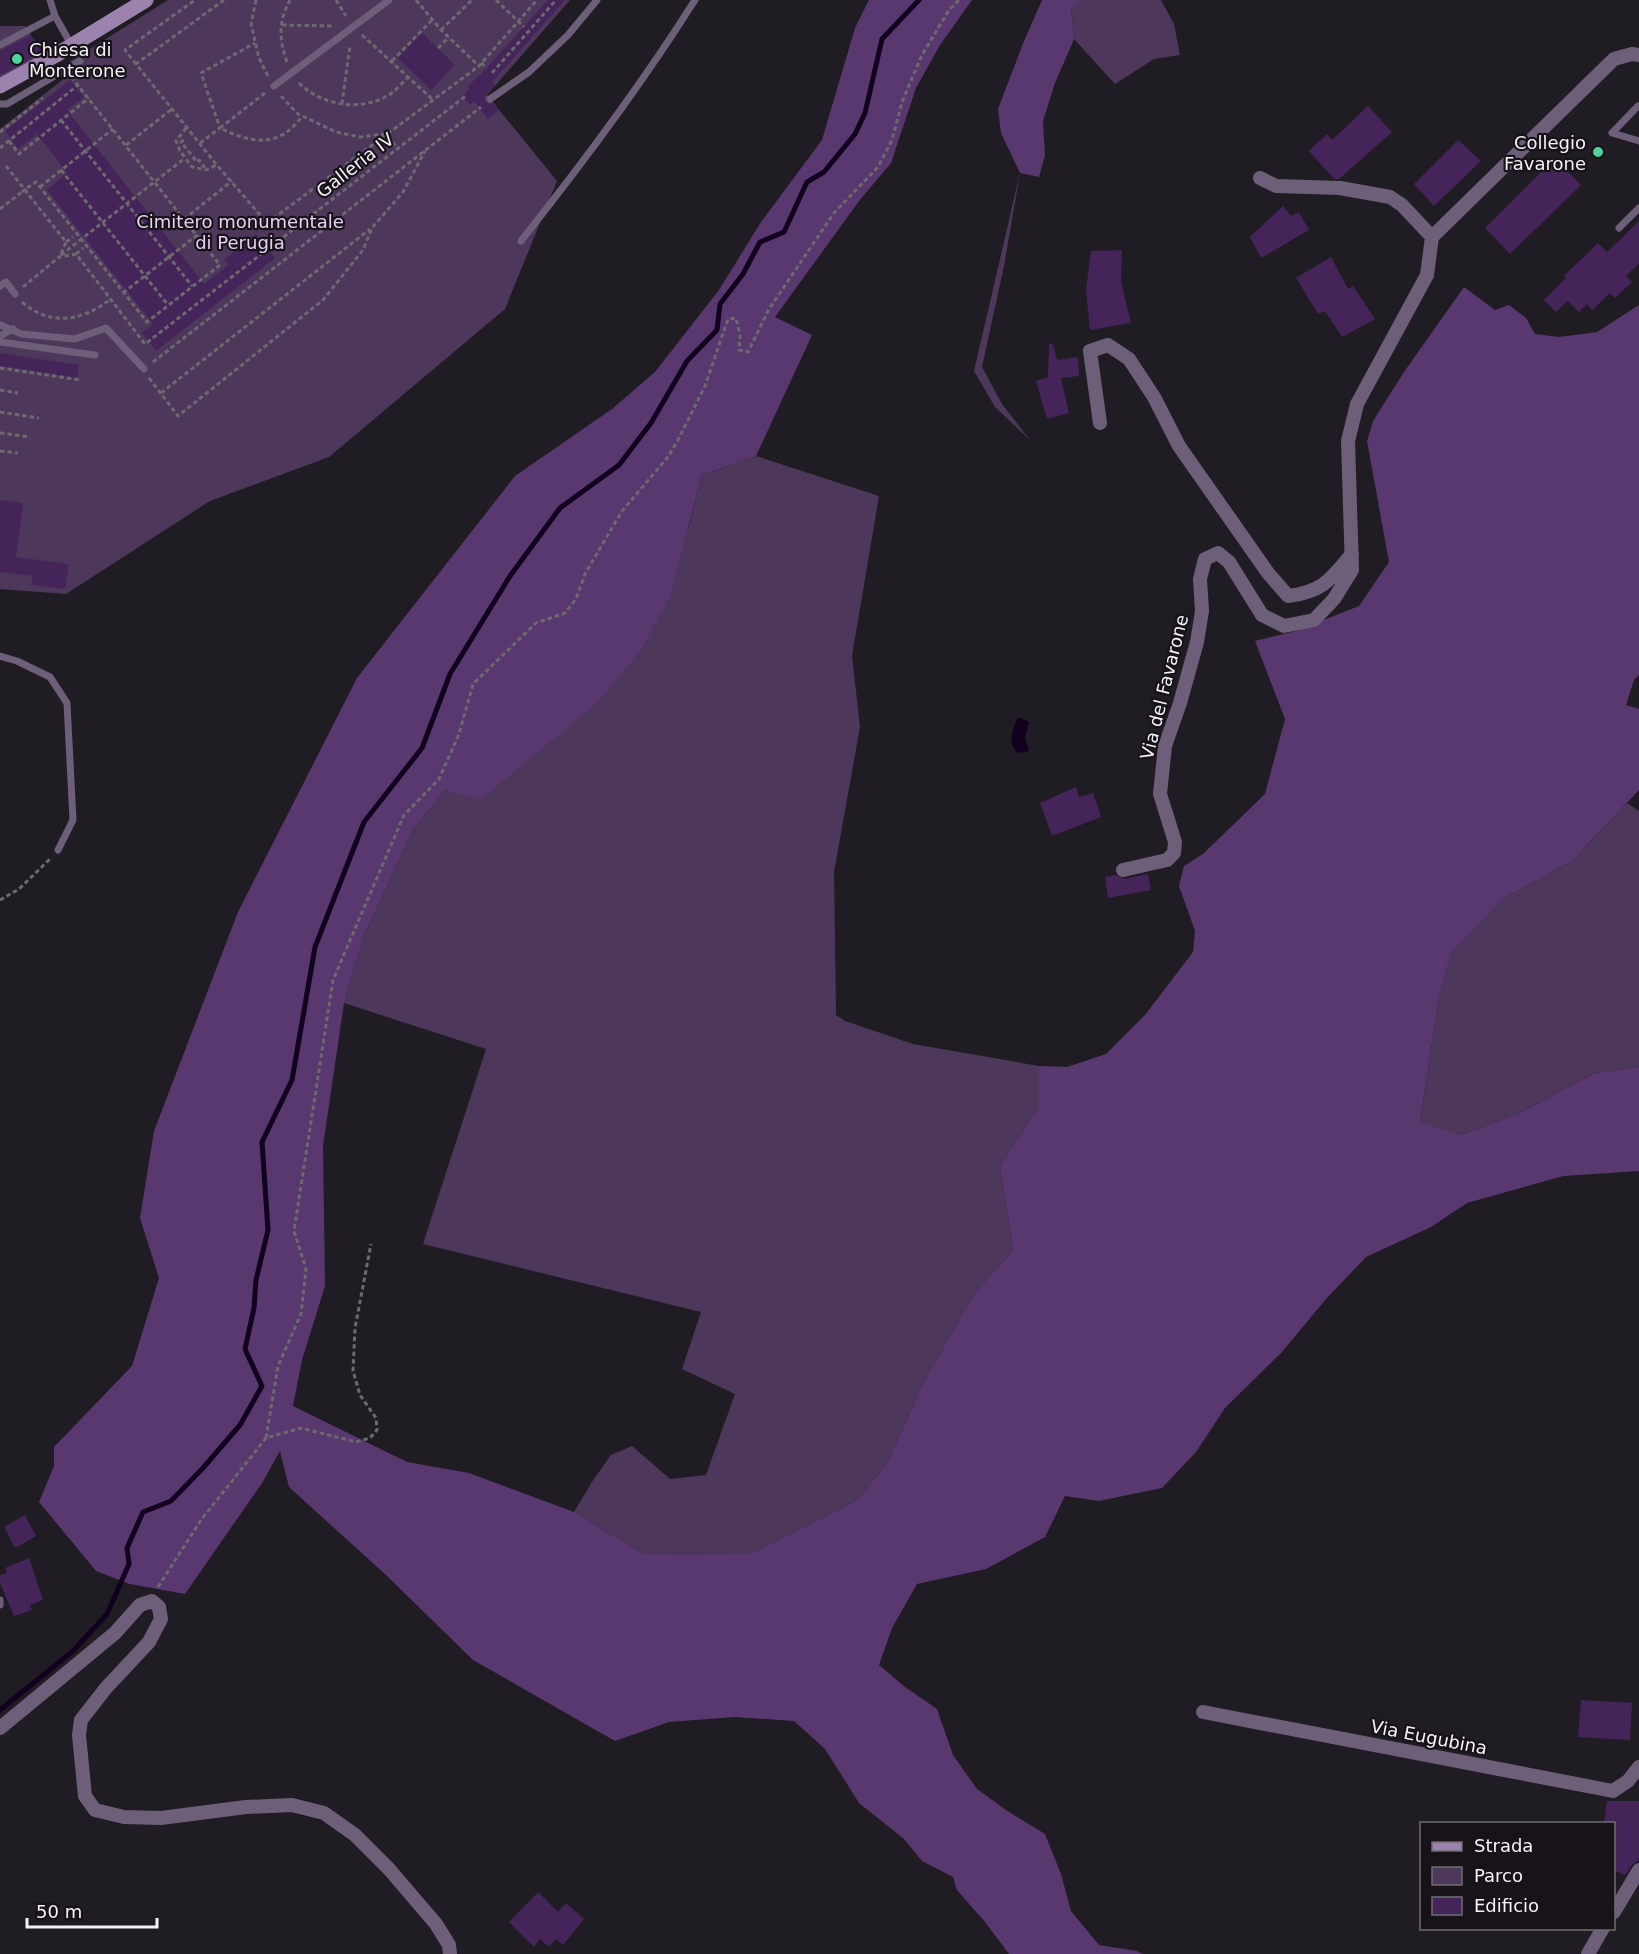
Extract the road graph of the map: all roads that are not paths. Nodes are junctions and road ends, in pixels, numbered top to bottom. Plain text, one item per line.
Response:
1 (50, 0) edge
2 (389, 0) edge
3 (597, 0) edge
4 (695, 0) edge
5 (135, 3) edge
6 (55, 16) junction
7 (0, 45) edge
8 (72, 46) junction
9 (1639, 55) edge
10 (80, 61) dead end
11 (0, 86) edge
12 (274, 86) road end
13 (490, 99) road end
14 (0, 104) edge
15 (1639, 106) edge
16 (1639, 141) edge
17 (1260, 178) dead end
18 (1639, 208) edge
19 (1619, 228) dead end
20 (1432, 237) junction
21 (521, 241) dead end
22 (0, 286) edge
23 (15, 294) road end
24 (0, 325) edge
25 (13, 329) junction
26 (0, 336) edge
27 (0, 342) edge
28 (95, 355) dead end
29 (144, 369) road end
30 (1100, 423) dead end
31 (1352, 554) junction
32 (0, 656) edge
33 (58, 850) road end
34 (1123, 870) dead end
35 (0, 1600) edge
36 (0, 1605) edge
37 (1203, 1712) dead end
38 (0, 1728) edge
39 (1639, 1767) edge
40 (1639, 1870) edge
41 (1615, 1910) edge
42 (1603, 1930) edge
43 (450, 1954) edge
44 (1588, 1954) edge

1 - 6 lane
2 - 12 lane
3 - 13 lane
4 - 21 lane
5 - 8 street
6 - 7 lane
6 - 8 lane
8 - 11 street
9 - 20 street
10 - 14 lane
15 - 16 lane
17 - 20 street
18 - 19 lane
20 - 31 street, Via del Favarone
22 - 23 lane
24 - 25 lane
25 - 26 lane
25 - 29 lane
27 - 28 lane
30 - 31 street
31 - 34 street, Via del Favarone
32 - 33 lane
35 - 36 lane
37 - 39 street, Via Eugubina
38 - 43 street
40 - 41 street
42 - 44 street

